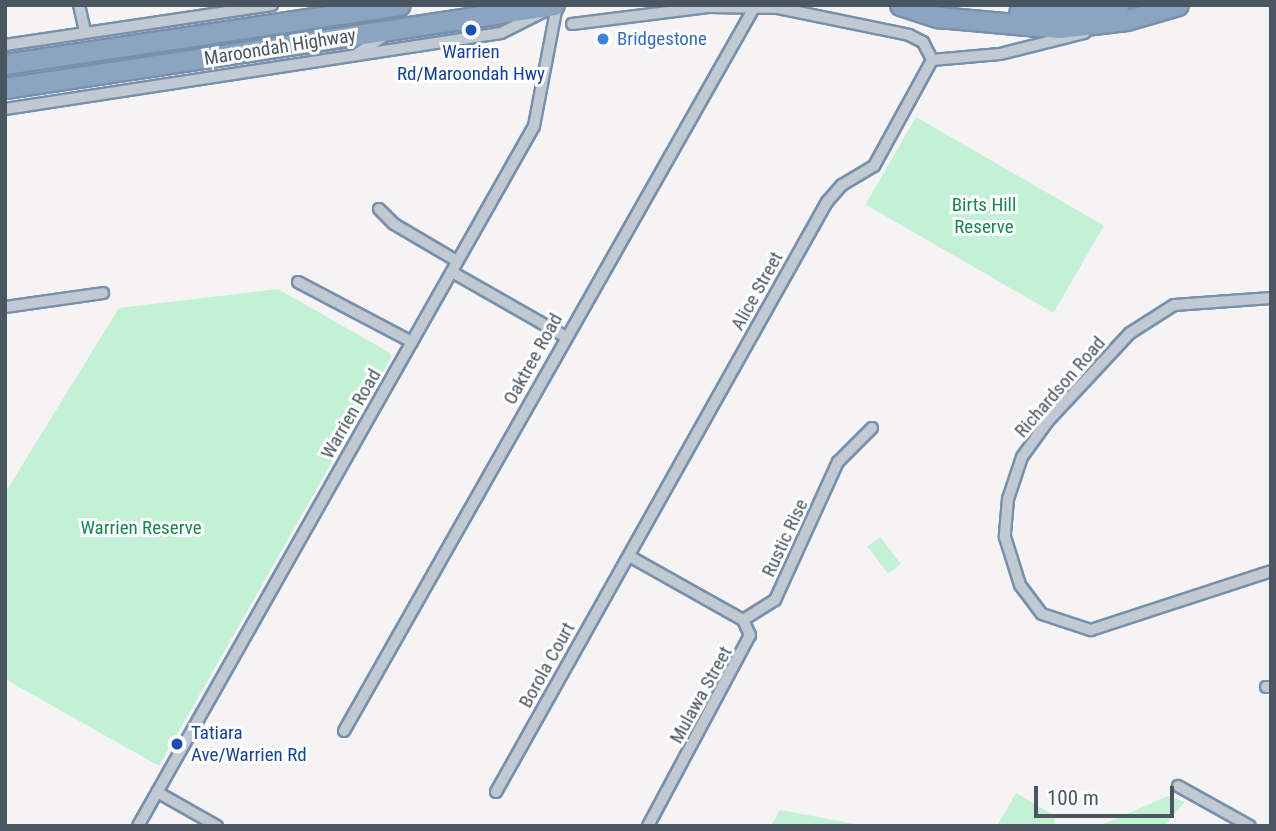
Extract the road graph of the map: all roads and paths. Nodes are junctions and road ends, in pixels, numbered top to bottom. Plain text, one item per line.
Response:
1 (79, 5) edge
2 (272, 5) edge
3 (400, 5) edge
4 (556, 5) edge
5 (900, 5) edge
6 (955, 5) edge
7 (1178, 5) edge
8 (730, 6) edge
9 (755, 6) edge
10 (315, 12) edge
11 (1123, 13) edge
12 (572, 24) dead end
13 (392, 30) junction
14 (85, 32) junction
15 (5, 45) edge
16 (354, 56) junction
17 (932, 60) junction
18 (5, 64) edge
19 (102, 74) junction
20 (5, 88) edge
21 (71, 98) junction
22 (5, 109) edge
23 (379, 209) dead end
24 (454, 267) junction
25 (298, 282) dead end
26 (103, 293) dead end
27 (1271, 298) edge
28 (5, 307) edge
29 (566, 337) junction
30 (412, 342) junction
31 (872, 428) dead end
32 (629, 556) junction
33 (1271, 571) edge
34 (743, 620) junction
35 (344, 731) dead end
36 (1178, 786) dead end
37 (157, 792) junction
38 (496, 792) dead end
39 (138, 826) edge
40 (217, 826) edge
41 (648, 826) edge
42 (1250, 826) edge

1 - 14 street
2 - 14 street
3 - 10 highway, Maroondah Highway
4 - 13 highway, Maroondah Highway
4 - 16 street
4 - 24 street, Warrien Road
5 - 11 highway
6 - 11 highway
7 - 11 highway
8 - 9 street
8 - 12 street
9 - 17 street
9 - 29 street, Oaktree Road
10 - 18 highway, Maroondah Highway
11 - 17 street
13 - 16 street
13 - 19 highway, Maroondah Highway
14 - 15 street
16 - 21 street
17 - 32 street, Alice Street
19 - 20 highway, Maroondah Highway
19 - 21 street
21 - 22 street
23 - 24 street
24 - 29 street
24 - 30 street, Warrien Road
25 - 30 street
26 - 28 street
27 - 33 street, Richardson Road
29 - 35 street, Oaktree Road
30 - 37 street, Warrien Road
31 - 34 street, Rustic Rise
32 - 34 street
32 - 38 street, Borola Court
34 - 41 street, Mulawa Street
36 - 42 street
37 - 39 street, Warrien Road
37 - 40 street

